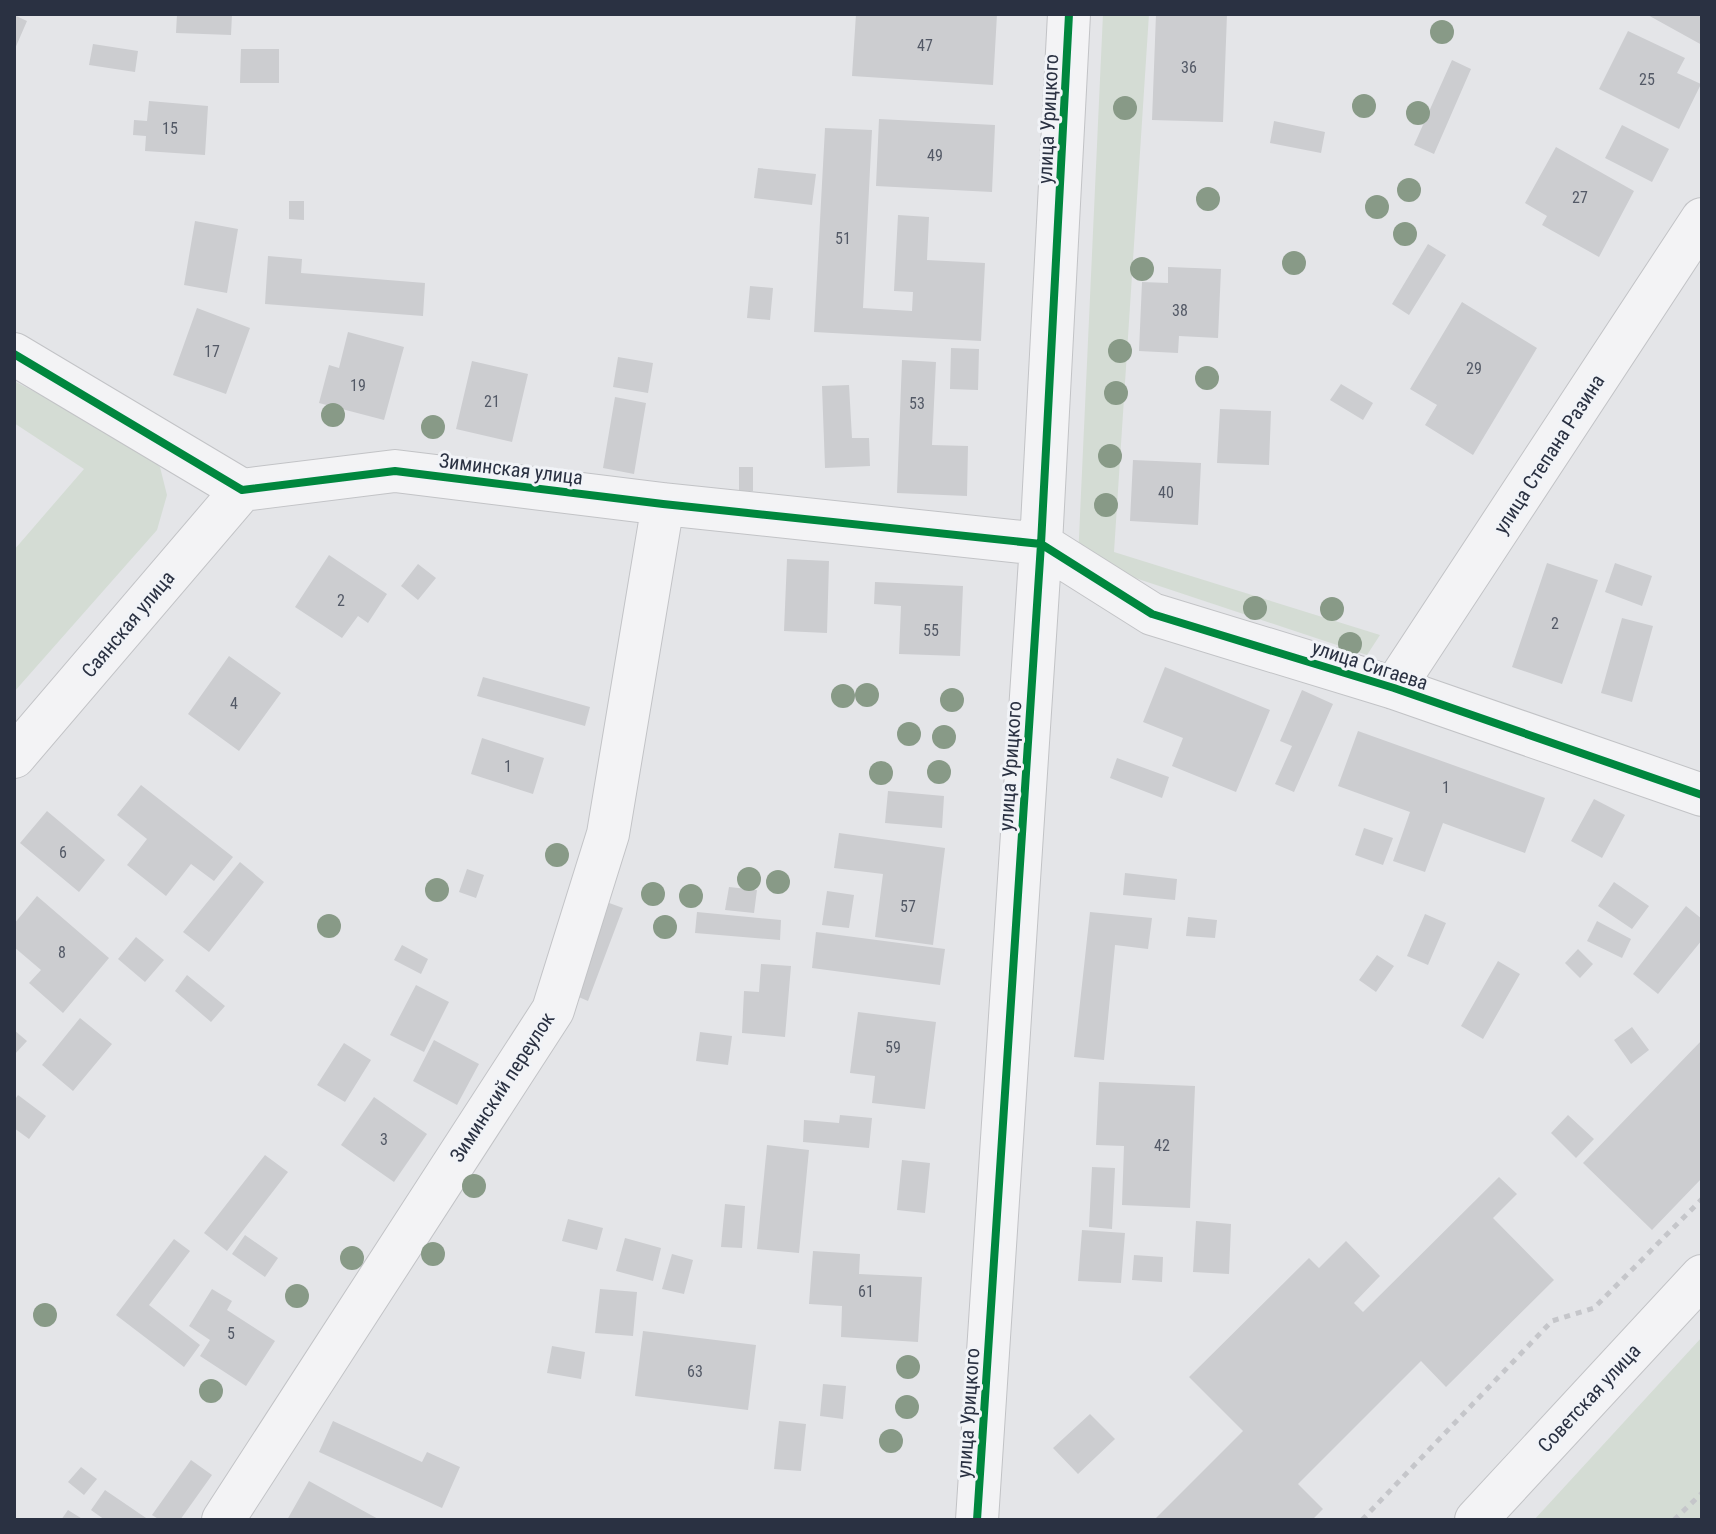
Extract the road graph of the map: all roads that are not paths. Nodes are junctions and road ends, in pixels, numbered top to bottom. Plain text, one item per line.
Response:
1 (1069, 14) edge
2 (1702, 219) edge
3 (14, 354) edge
4 (242, 490) junction
5 (663, 504) junction
6 (1041, 544) junction
7 (1394, 688) junction
8 (14, 757) edge
9 (1702, 795) edge
10 (1702, 1276) edge
11 (223, 1520) edge
12 (977, 1520) edge
13 (1476, 1520) edge

1 - 6 street, улица Урицкого
2 - 7 street, улица Степана Разина
3 - 4 street
4 - 5 street, Зиминская улица
4 - 8 street, Саянская улица
5 - 6 street, Зиминская улица
5 - 11 street, Зиминский переулок
6 - 7 street, улица Сигаева
6 - 12 street, улица Урицкого
7 - 9 street, улица Сигаева
10 - 13 street, Советская улица

